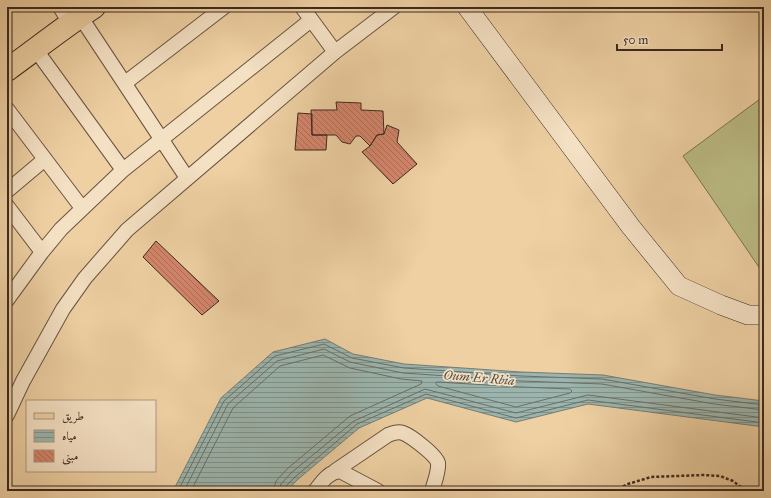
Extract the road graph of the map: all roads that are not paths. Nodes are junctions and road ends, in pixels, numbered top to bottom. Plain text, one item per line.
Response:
1 (302, 7) edge
2 (394, 7) edge
3 (467, 7) edge
4 (219, 8) edge
5 (76, 13) edge
6 (311, 20) junction
7 (36, 50) junction
8 (335, 52) junction
9 (7, 70) edge
10 (124, 83) junction
11 (7, 109) edge
12 (161, 139) junction
13 (46, 159) junction
14 (123, 170) junction
15 (187, 178) junction
16 (7, 191) edge
17 (7, 206) edge
18 (82, 208) junction
19 (42, 252) junction
20 (7, 300) edge
21 (764, 315) edge
22 (7, 415) edge
23 (335, 471) junction
24 (315, 491) edge
25 (378, 491) edge
26 (432, 491) edge

1 - 6 street
2 - 8 street
3 - 21 street
4 - 10 street
5 - 7 main road
5 - 10 street
6 - 8 street
6 - 12 street
7 - 9 main road
7 - 14 street
8 - 15 street
10 - 12 street
11 - 13 street
12 - 14 street
12 - 15 street
13 - 16 street
13 - 18 street
14 - 18 street
15 - 22 street
17 - 19 street
18 - 19 street
19 - 20 street
23 - 24 street
23 - 25 street
23 - 26 street

